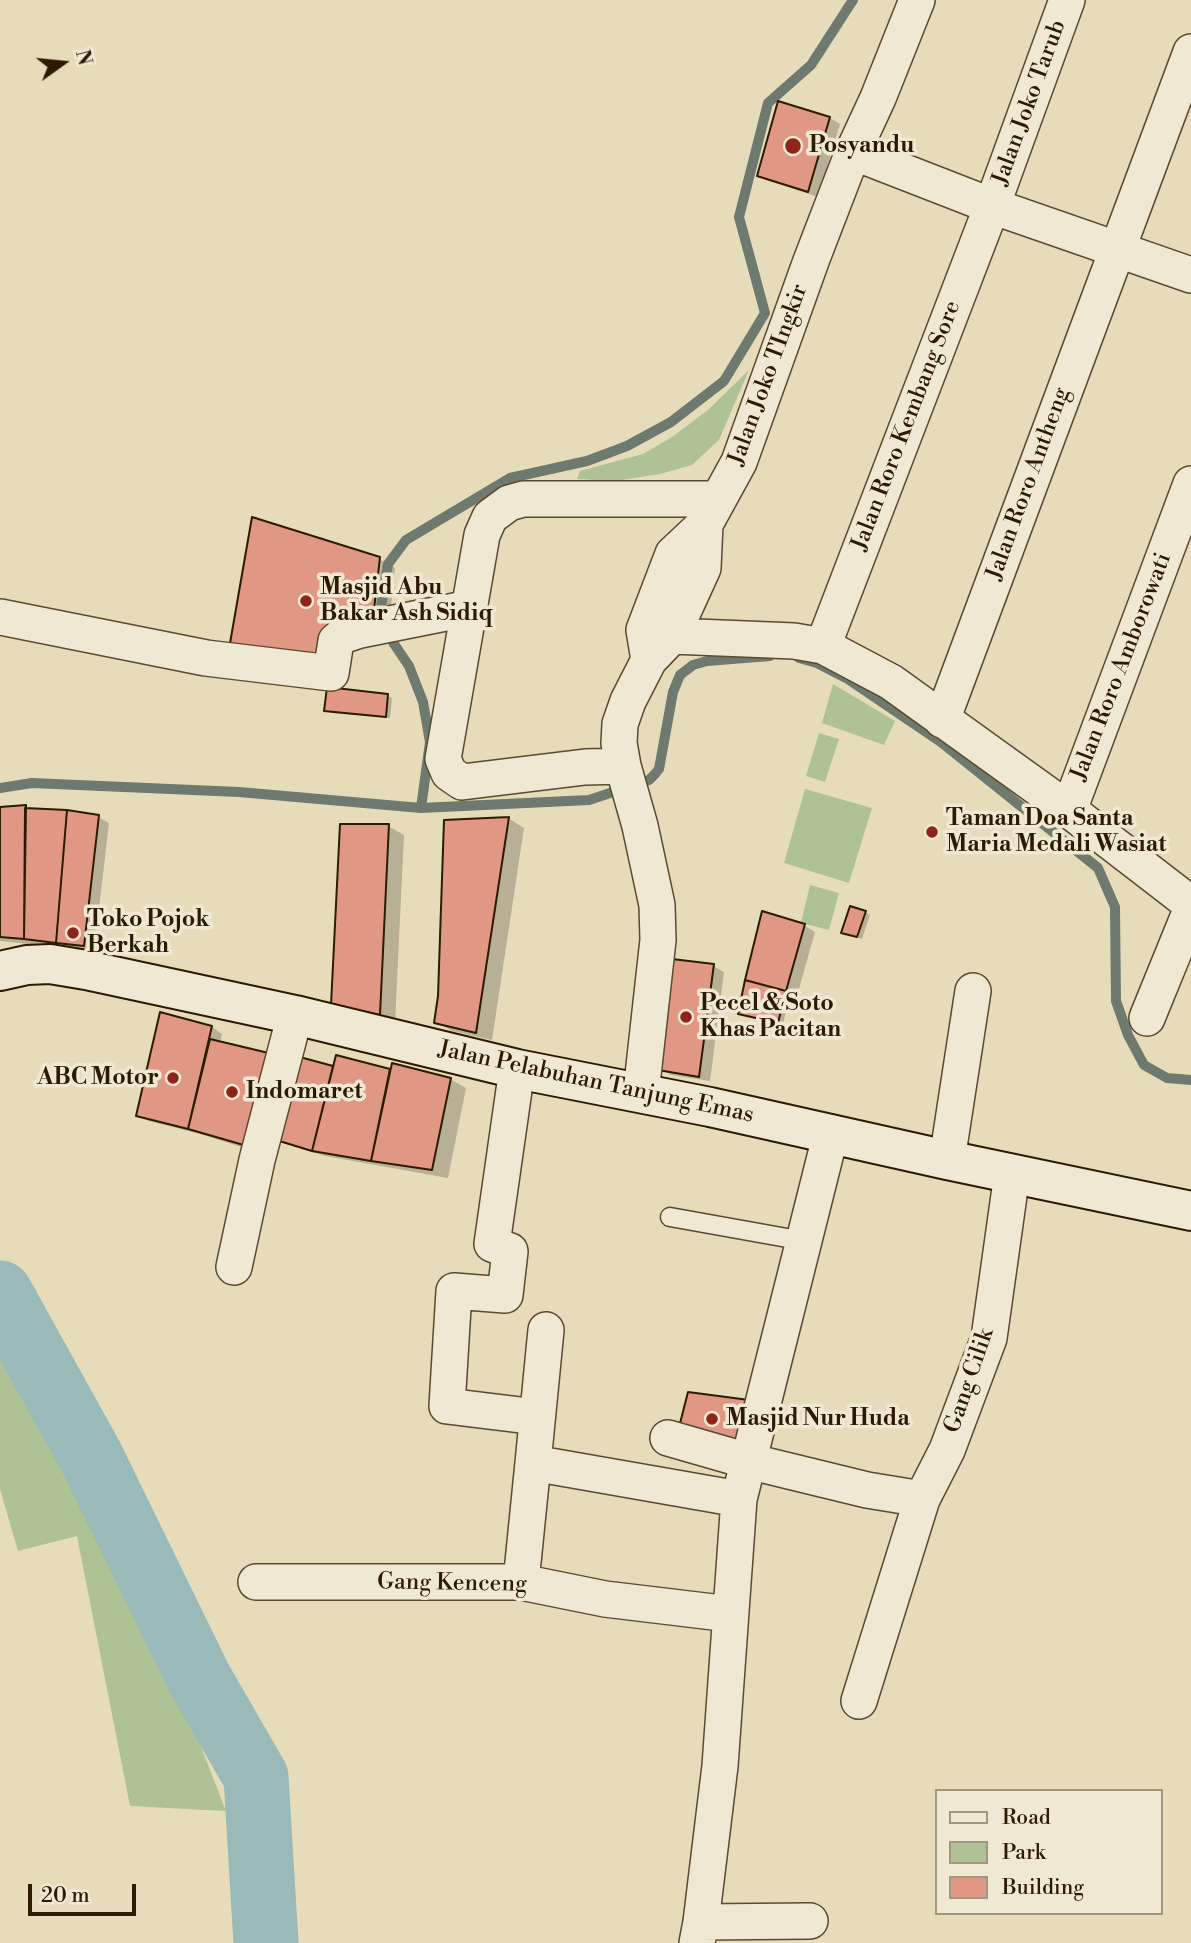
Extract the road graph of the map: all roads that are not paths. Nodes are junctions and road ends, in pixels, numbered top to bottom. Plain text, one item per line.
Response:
1 (917, 0) edge
2 (1067, 0) edge
3 (1191, 52) edge
4 (878, 98) junction
5 (853, 152) junction
6 (992, 206) junction
7 (1117, 249) junction
8 (811, 261) junction
9 (1191, 275) edge
10 (1191, 484) edge
11 (712, 512) junction
12 (470, 608) junction
13 (0, 617) edge
14 (655, 642) junction
15 (822, 646) junction
16 (942, 720) junction
17 (625, 771) junction
18 (1069, 810) junction
19 (1191, 904) edge
20 (1191, 911) edge
21 (0, 952) edge
22 (50, 964) junction
23 (0, 971) edge
24 (973, 991) dead end
25 (295, 1015) junction
26 (1147, 1018) dead end
27 (517, 1069) junction
28 (641, 1093) junction
29 (831, 1133) junction
30 (947, 1160) junction
31 (1012, 1174) junction
32 (1191, 1211) edge
33 (670, 1217) dead end
34 (804, 1241) junction
35 (234, 1267) dead end
36 (546, 1330) dead end
37 (537, 1417) junction
38 (668, 1438) dead end
39 (748, 1461) junction
40 (533, 1464) junction
41 (739, 1499) junction
42 (922, 1499) junction
43 (256, 1582) dead end
44 (521, 1582) junction
45 (730, 1614) junction
46 (859, 1701) dead end
47 (810, 1921) dead end
48 (699, 1933) edge

1 - 4 street
2 - 6 street, Jalan Joko Tarub
3 - 7 street, Jalan Roro Antheng
4 - 5 street, Jalan Joko TIngkir
4 - 8 street, Jalan Joko TIngkir
5 - 6 street
5 - 8 street, Jalan Joko TIngkir
6 - 7 street
6 - 15 street, Jalan Roro Kembang Sore
7 - 9 street
7 - 16 street, Jalan Roro Antheng
8 - 11 street, Jalan Joko TIngkir
10 - 18 street, Jalan Roro Amborowati
11 - 12 street
11 - 14 street, Jalan Joko TIngkir
12 - 13 street
12 - 17 street
14 - 15 street
14 - 17 street, Jalan Joko TIngkir
15 - 16 street
16 - 18 street
17 - 28 street, Jalan Joko TIngkir
18 - 19 street
20 - 26 street
21 - 22 street
22 - 23 main road, Jalan Pelabuhan Tanjung Emas
22 - 25 main road, Jalan Pelabuhan Tanjung Emas
24 - 30 street
25 - 27 main road, Jalan Pelabuhan Tanjung Emas
25 - 35 street
27 - 28 main road, Jalan Pelabuhan Tanjung Emas
27 - 37 street
28 - 29 main road, Jalan Pelabuhan Tanjung Emas
29 - 30 main road, Jalan Pelabuhan Tanjung Emas
29 - 34 street
30 - 31 main road, Jalan Pelabuhan Tanjung Emas
31 - 32 main road, Jalan Pelabuhan Tanjung Emas
31 - 42 street, Gang Cilik
33 - 34 lane
34 - 39 street
36 - 37 street
37 - 40 street
38 - 39 street
39 - 41 street
39 - 42 street
40 - 41 street
40 - 44 street
41 - 45 street
42 - 46 street, Gang Cilik
43 - 44 street, Gang Kenceng
44 - 45 street, Gang Kenceng
45 - 48 street
47 - 48 street

